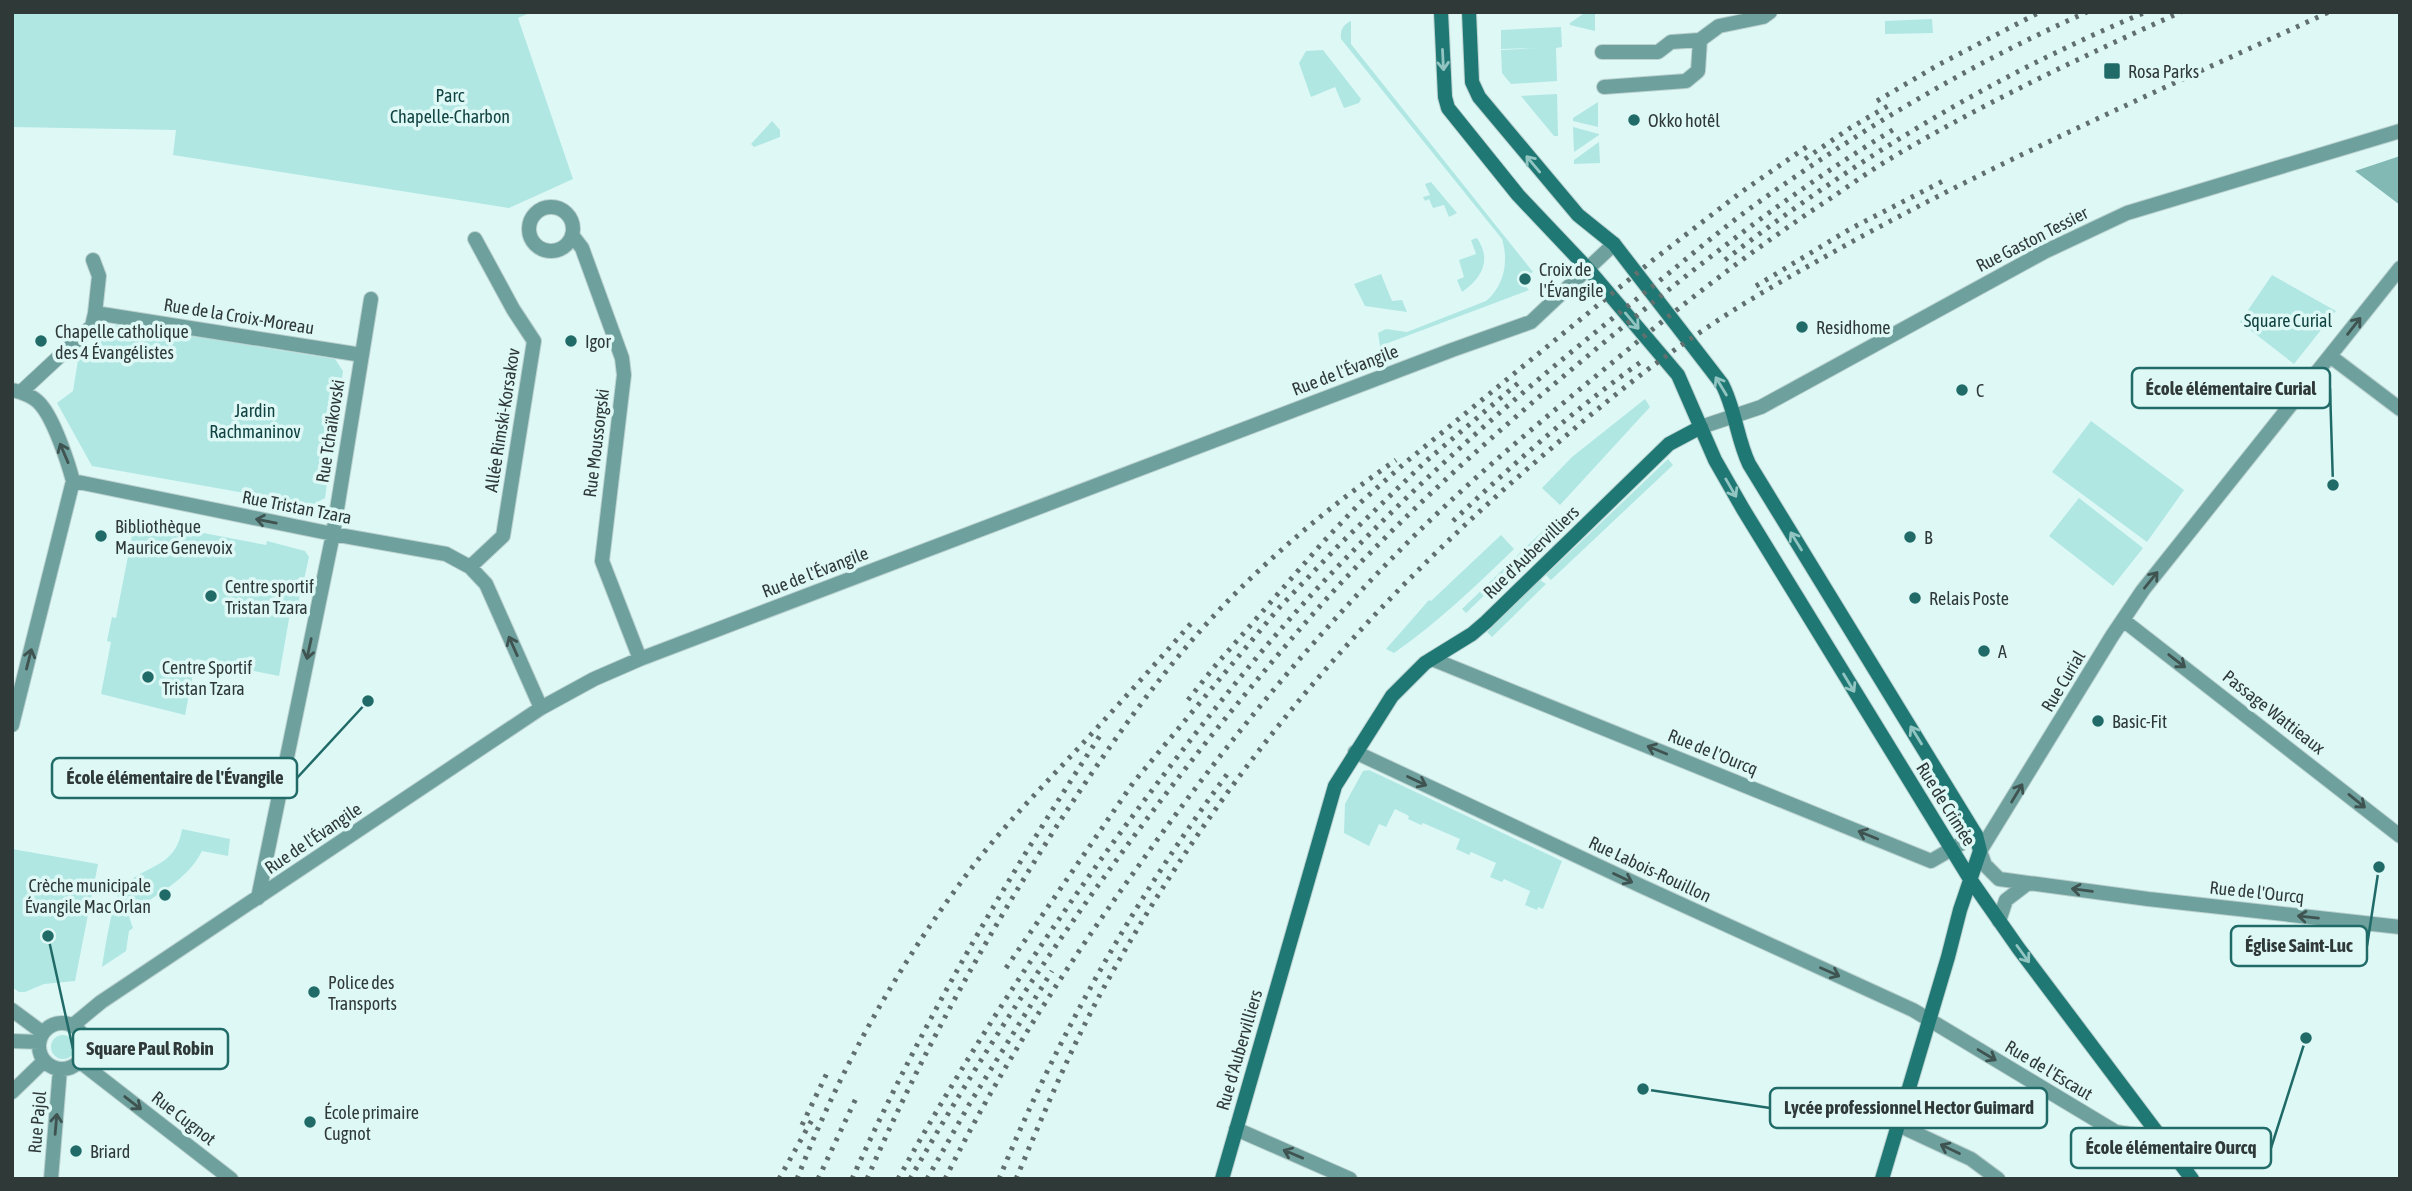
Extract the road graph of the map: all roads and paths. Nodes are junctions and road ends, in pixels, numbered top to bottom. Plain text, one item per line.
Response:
1 (1441, 12) edge
2 (1469, 12) edge
3 (1770, 12) edge
4 (1700, 40) junction
5 (1602, 52) dead end
6 (1604, 87) dead end
7 (2400, 131) edge
8 (572, 235) dead end
9 (475, 239) dead end
10 (1614, 244) junction
11 (93, 260) dead end
12 (2400, 268) edge
13 (1588, 269) junction
14 (371, 299) dead end
15 (95, 313) junction
16 (362, 355) junction
17 (2330, 356) junction
18 (17, 391) edge
19 (2400, 409) edge
20 (1732, 416) junction
21 (1701, 427) junction
22 (72, 481) junction
23 (333, 534) junction
24 (470, 567) junction
25 (2123, 620) junction
26 (640, 659) junction
27 (1432, 659) junction
28 (541, 708) junction
29 (12, 725) edge
30 (1355, 752) junction
31 (1976, 835) junction
32 (2400, 836) edge
33 (1950, 849) junction
34 (1980, 851) junction
35 (1970, 879) junction
36 (2027, 884) junction
37 (258, 898) junction
38 (1999, 921) junction
39 (2400, 927) edge
40 (12, 1010) edge
41 (1929, 1020) junction
42 (72, 1026) junction
43 (41, 1038) junction
44 (12, 1041) edge
45 (44, 1061) junction
46 (79, 1061) junction
47 (60, 1069) junction
48 (12, 1092) edge
49 (1898, 1125) junction
50 (1236, 1129) junction
51 (2154, 1131) junction
52 (51, 1179) edge
53 (231, 1179) edge
54 (1222, 1179) edge
55 (1350, 1179) edge
56 (1882, 1179) edge
57 (1998, 1179) edge
58 (2192, 1179) edge

1 -> 13 main road
10 -> 2 main road
3 - 4 street
4 - 5 street
4 - 6 street
7 - 20 street, Rue Gaston Tessier
8 - 26 street, Rue Moussorgski
9 - 24 street, Allée Rimski-Korsakov
10 - 13 street, Rue de l'Évangile
20 -> 10 main road
11 - 15 street
17 -> 12 street, Rue Curial
13 -> 21 main road
13 - 26 street, Rue de l'Évangile
14 - 16 street, Rue Tchaïkovski
15 - 16 street, Rue de la Croix-Moreau
15 - 18 street
16 - 23 street, Rue Tchaïkovski
17 - 19 street
25 -> 17 street, Rue Curial
22 -> 18 street
20 - 21 street, Rue Gaston Tessier
31 -> 20 main road, Rue de Crimée
21 - 27 main road, Rue d'Aubervilliers
21 -> 33 main road, Rue de Crimée
23 -> 22 street, Rue Tristan Tzara
29 -> 22 street
23 - 24 street, Rue Tristan Tzara
23 -> 37 street, Rue Tchaïkovski
28 -> 24 street, Rue Tristan Tzara
25 -> 32 street, Passage Wattieaux
34 -> 25 street, Rue Curial
26 - 28 street, Rue de l'Évangile
27 - 30 main road, Rue d'Aubervilliers
33 -> 27 street, Rue de l'Ourcq
28 - 37 street, Rue de l'Évangile
30 -> 41 street, Rue Labois-Rouillon
30 - 50 main road, Rue d'Aubervilliers
31 - 33 street, Rue de l'Ourcq
31 - 34 main road, Rue de Crimée
33 - 35 main road, Rue de Crimée
34 - 35 main road, Rue Curial
34 - 36 street, Rue de l'Ourcq
35 - 38 main road, Rue de Crimée
35 - 41 main road, Rue Curial
36 - 38 street
39 -> 36 street, Rue de l'Ourcq
37 - 42 street, Rue de l'Évangile
38 -> 51 main road, Rue de Crimée
40 - 43 street
41 - 49 main road, Rue Curial
41 -> 51 street, Rue de l'Escaut
42 - 43 street
42 - 46 street
43 - 44 street
43 - 45 street
45 - 47 street
45 - 48 street
46 - 47 street
46 -> 53 street, Rue Cugnot
52 -> 47 street, Rue Pajol
49 - 56 main road, Rue Curial
57 -> 49 street
50 - 54 main road, Rue d'Aubervilliers
55 -> 50 street
51 - 58 main road, Rue de Crimée

